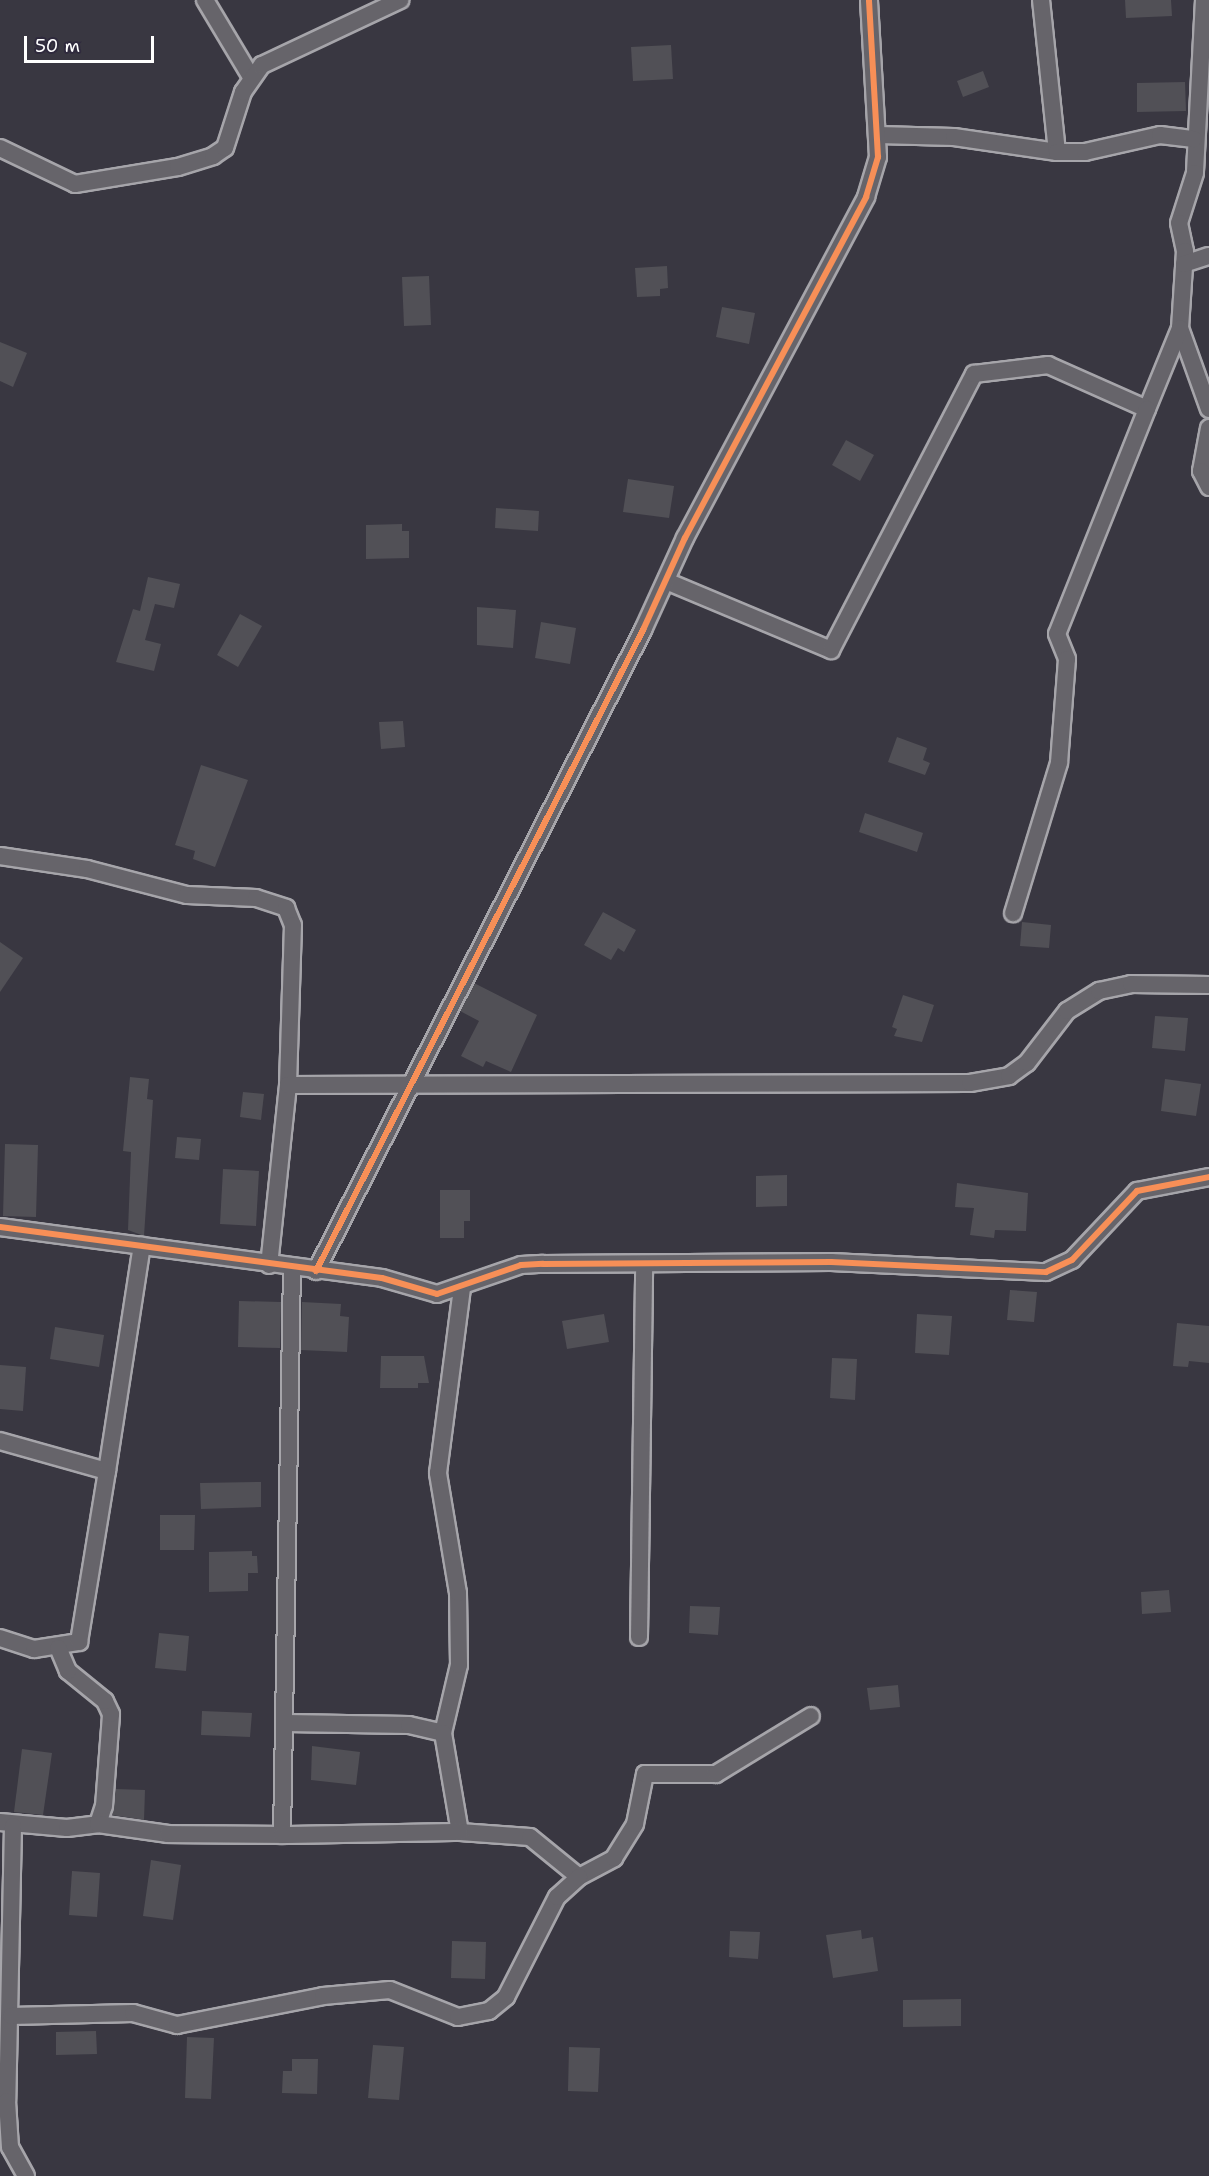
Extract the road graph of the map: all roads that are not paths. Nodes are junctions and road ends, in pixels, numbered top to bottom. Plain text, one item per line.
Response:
1 (205, 0) edge
2 (400, 0) edge
3 (869, 0) edge
4 (1041, 0) edge
5 (1204, 0) edge
6 (251, 77) junction
7 (878, 135) junction
8 (1194, 139) junction
9 (0, 148) edge
10 (1057, 152) junction
11 (1209, 256) edge
12 (1184, 264) junction
13 (1180, 328) junction
14 (1147, 409) junction
15 (1209, 409) edge
16 (1209, 428) edge
17 (1209, 486) edge
18 (666, 580) junction
19 (0, 856) edge
20 (1013, 913) dead end
21 (1209, 985) edge
22 (411, 1083) junction
23 (288, 1085) junction
24 (1209, 1177) edge
25 (0, 1227) edge
26 (142, 1246) junction
27 (644, 1264) junction
28 (269, 1266) junction
29 (292, 1269) junction
30 (316, 1271) junction
31 (462, 1289) junction
32 (0, 1441) edge
33 (107, 1471) junction
34 (639, 1636) dead end
35 (0, 1638) edge
36 (58, 1648) junction
37 (811, 1716) dead end
38 (286, 1723) junction
39 (443, 1733) junction
40 (7, 1824) edge
41 (98, 1824) junction
42 (460, 1832) junction
43 (282, 1835) junction
44 (579, 1877) junction
45 (11, 2016) junction
46 (22, 2174) edge

1 - 6 street
2 - 6 street
3 - 7 street
4 - 10 street
5 - 8 street
6 - 9 street
7 - 10 street
7 - 18 street
8 - 10 street
8 - 12 street
11 - 12 street
12 - 13 street
13 - 14 street
13 - 15 street
14 - 18 street
14 - 20 street
16 - 17 street
18 - 22 street
19 - 23 street
21 - 22 street
22 - 23 street
22 - 30 street
23 - 28 street
24 - 27 street
25 - 26 street
26 - 28 street
26 - 33 street
27 - 31 street
27 - 34 street
28 - 29 street
29 - 30 street
29 - 38 street
30 - 31 street
31 - 39 street
32 - 33 street
33 - 36 street
35 - 36 street
36 - 41 street
37 - 44 street
38 - 39 street
38 - 43 street
39 - 42 street
40 - 41 street
40 - 45 street
41 - 43 street
42 - 43 street
42 - 44 street
44 - 45 street
45 - 46 street

